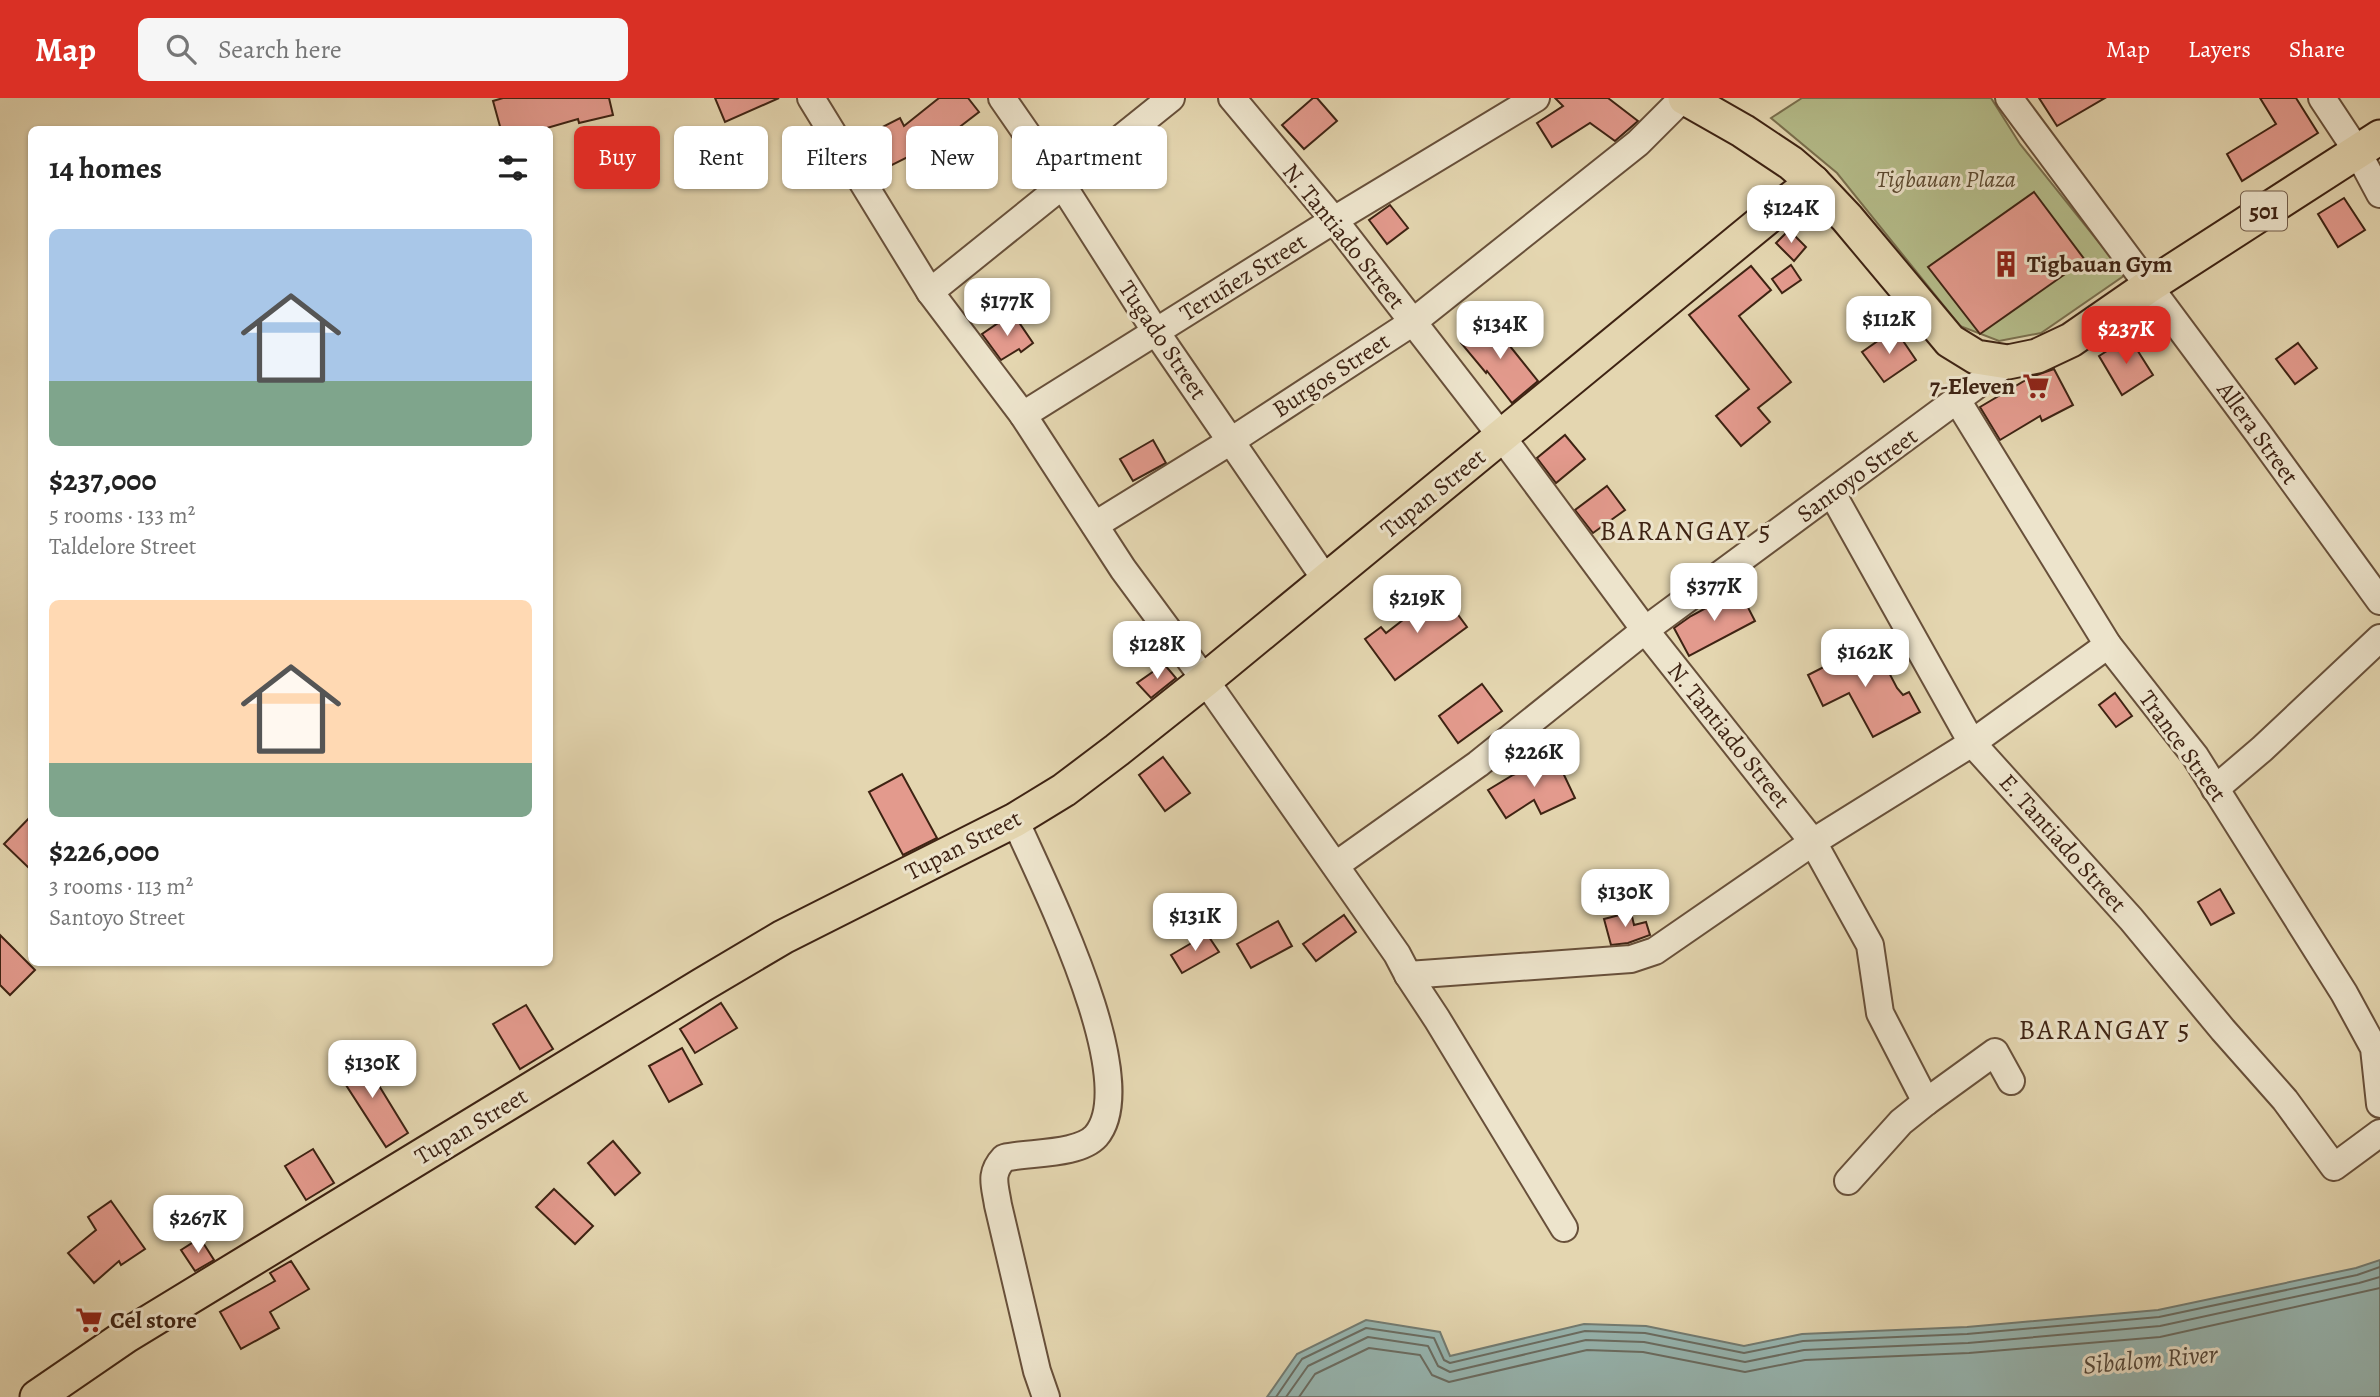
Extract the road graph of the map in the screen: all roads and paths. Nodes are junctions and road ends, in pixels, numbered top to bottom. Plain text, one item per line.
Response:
1 (811, 98) edge
2 (1002, 98) edge
3 (1171, 98) edge
4 (1232, 98) edge
5 (1536, 98) edge
6 (1684, 98) edge
7 (2009, 98) edge
8 (2322, 98) edge
9 (1021, 126) edge
10 (1137, 126) edge
11 (2369, 144) edge
12 (1813, 182) junction
13 (1059, 189) edge
14 (1065, 189) edge
15 (2380, 194) edge
16 (1334, 220) junction
17 (2149, 286) junction
18 (930, 292) junction
19 (1413, 322) junction
20 (1156, 332) junction
21 (2008, 362) junction
22 (1957, 400) junction
23 (1023, 415) junction
24 (1502, 437) junction
25 (1231, 441) junction
26 (1832, 493) junction
27 (1095, 525) junction
28 (1326, 580) junction
29 (2380, 601) edge
30 (1645, 630) junction
31 (2380, 638) edge
32 (2108, 645) junction
33 (1205, 680) junction
34 (1972, 743) junction
35 (2215, 789) junction
36 (1015, 820) junction
37 (1813, 842) junction
38 (1336, 865) junction
39 (1408, 975) junction
40 (2011, 1081) dead end
41 (1926, 1102) junction
42 (2380, 1104) edge
43 (2380, 1133) edge
44 (1848, 1181) dead end
45 (1564, 1228) dead end
46 (37, 1397) edge
47 (1046, 1397) edge

1 - 18 street
2 - 9 street, Tugado Street
3 - 10 street
4 - 16 street, N. Tantiado Street
5 - 16 street, Teruñez Street
6 - 12 main road, 501
6 - 19 street, Burgos Street
7 - 17 street, Allera Street
8 - 11 street
11 - 15 street
11 - 17 main road, 501
12 - 21 main road, 501
12 - 24 main road, Tupan Street
13 - 18 street
14 - 20 street, Tugado Street
16 - 19 street, N. Tantiado Street
16 - 20 street, Teruñez Street
17 - 21 main road, 501
17 - 29 street, Allera Street
18 - 23 street
19 - 24 street, N. Tantiado Street
19 - 25 street, Burgos Street
20 - 23 street, Teruñez Street
20 - 25 street, Tugado Street
21 - 22 street, Santoyo Street
22 - 26 street, Santoyo Street
22 - 32 street, Trance Street
23 - 27 street
24 - 28 main road, Tupan Street
24 - 30 street, N. Tantiado Street
25 - 27 street, Burgos Street
25 - 28 street, Tugado Street
26 - 30 street, Santoyo Street
26 - 34 street, E. Tantiado Street
27 - 33 street
28 - 33 main road, Tupan Street
30 - 37 street, N. Tantiado Street
30 - 38 street, Santoyo Street
31 - 35 street
32 - 34 street
32 - 35 street, Trance Street
33 - 36 main road, Tupan Street
33 - 38 street
34 - 37 street
34 - 43 street, E. Tantiado Street
35 - 42 street, Trance Street
36 - 46 main road, Tupan Street
36 - 47 street
37 - 39 street
37 - 41 street, N. Tantiado Street
38 - 39 street
39 - 45 street
40 - 41 street
41 - 44 street

